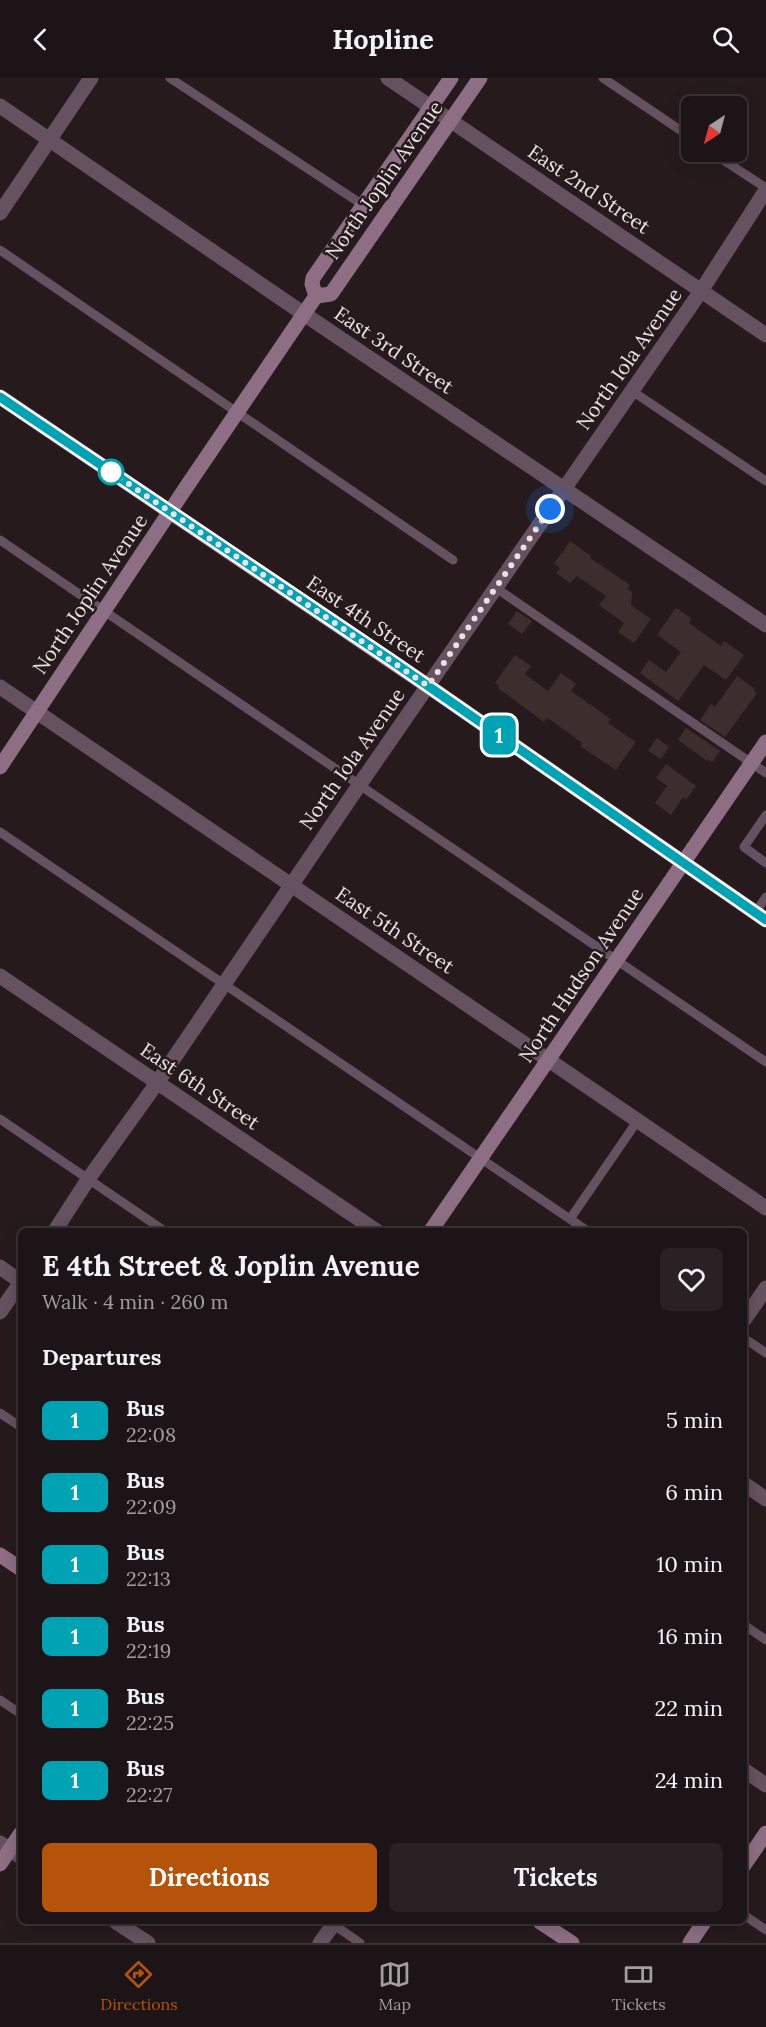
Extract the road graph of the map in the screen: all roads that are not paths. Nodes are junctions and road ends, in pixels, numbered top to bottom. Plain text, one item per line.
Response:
1 (91, 78) edge
2 (170, 78) edge
3 (388, 78) edge
4 (452, 78) edge
5 (480, 78) edge
6 (603, 78) edge
7 (0, 106) edge
8 (431, 107) junction
9 (450, 120) junction
10 (681, 131) edge
11 (49, 139) junction
12 (726, 162) edge
13 (766, 189) edge
14 (363, 205) junction
15 (0, 213) edge
16 (0, 250) edge
17 (701, 291) junction
18 (316, 296) junction
19 (304, 314) junction
20 (766, 335) edge
21 (632, 391) junction
22 (0, 397) edge
23 (236, 413) junction
24 (766, 481) edge
25 (564, 490) junction
26 (170, 512) junction
27 (0, 540) edge
28 (453, 560) dead end
29 (496, 588) junction
30 (104, 610) junction
31 (766, 625) edge
32 (428, 686) junction
33 (0, 687) edge
34 (37, 712) junction
35 (766, 742) edge
36 (751, 763) junction
37 (0, 767) edge
38 (766, 773) edge
39 (360, 784) junction
40 (766, 816) edge
41 (0, 832) edge
42 (766, 863) edge
43 (680, 866) junction
44 (291, 885) junction
45 (766, 897) edge
46 (761, 916) edge
47 (616, 959) junction
48 (0, 976) edge
49 (224, 983) junction
50 (548, 1060) junction
51 (766, 1062) edge
52 (157, 1083) junction
53 (0, 1119) edge
54 (638, 1120) junction
55 (480, 1158) junction
56 (89, 1178) junction
57 (766, 1208) edge
58 (570, 1219) junction
59 (57, 1228) edge
60 (160, 1228) edge
61 (372, 1228) edge
62 (433, 1228) edge
63 (582, 1228) edge
64 (0, 1268) edge
65 (18, 1280) edge
66 (18, 1286) edge
67 (766, 1288) edge
68 (0, 1312) edge
69 (747, 1316) edge
70 (747, 1340) edge
71 (766, 1353) edge
72 (0, 1413) edge
73 (18, 1425) edge
74 (747, 1486) edge
75 (766, 1499) edge
76 (0, 1555) edge
77 (18, 1567) edge
78 (747, 1627) edge
79 (766, 1640) edge
80 (0, 1700) edge
81 (18, 1712) edge
82 (747, 1772) edge
83 (766, 1785) edge
84 (766, 1833) edge
85 (10, 1850) edge
86 (747, 1861) edge
87 (0, 1864) edge
88 (747, 1917) edge
89 (119, 1924) edge
90 (331, 1924) edge
91 (335, 1924) edge
92 (543, 1924) edge
93 (703, 1924) edge
94 (766, 1930) edge
95 (148, 1943) edge
96 (320, 1943) edge
97 (360, 1943) edge
98 (572, 1943) edge
99 (690, 1943) edge

1 - 11 street
2 - 14 lane
3 - 8 street, East 2nd Street
4 - 8 main road, North Joplin Avenue
5 - 9 main road, North Joplin Avenue
6 - 10 lane
7 - 11 street, East 3rd Street
8 - 9 street, East 2nd Street
8 - 14 main road, North Joplin Avenue
9 - 17 street, East 2nd Street
9 - 18 main road, North Joplin Avenue
11 - 15 street
11 - 19 street, East 3rd Street
12 - 13 lane
13 - 17 street, North Iola Avenue
14 - 18 main road, North Joplin Avenue
16 - 23 lane
17 - 20 street, East 2nd Street
17 - 21 street, North Iola Avenue
18 - 19 main road, North Joplin Avenue
19 - 23 main road, North Joplin Avenue
19 - 25 street, East 3rd Street
21 - 24 lane
21 - 25 street, North Iola Avenue
22 - 26 main road, East 4th Street
23 - 26 main road, North Joplin Avenue
23 - 28 lane
25 - 29 street, North Iola Avenue
25 - 31 street, East 3rd Street
26 - 30 main road, North Joplin Avenue
26 - 32 main road, East 4th Street
27 - 30 lane
29 - 32 street, North Iola Avenue
29 - 36 lane
30 - 34 main road, North Joplin Avenue
30 - 39 lane
32 - 39 street, North Iola Avenue
32 - 43 main road, East 4th Street
33 - 34 street, East 5th Street
34 - 37 main road, North Joplin Avenue
34 - 44 street, East 5th Street
35 - 36 main road, North Hudson Avenue
36 - 38 lane
36 - 43 main road, North Hudson Avenue
39 - 44 street, North Iola Avenue
39 - 47 lane
40 - 42 lane
41 - 49 lane
43 - 46 main road, East 4th Street
43 - 47 main road, North Hudson Avenue
44 - 49 street, North Iola Avenue
44 - 50 street, East 5th Street
45 - 46 lane
47 - 50 main road, North Hudson Avenue
47 - 51 lane
48 - 52 street, East 6th Street
49 - 52 street, North Iola Avenue
49 - 55 lane
50 - 54 street, East 5th Street
50 - 55 main road, North Hudson Avenue
52 - 56 street, North Iola Avenue
52 - 61 street, East 6th Street
53 - 56 lane
54 - 57 street, East 5th Street
54 - 58 lane
55 - 58 lane
55 - 62 main road, North Hudson Avenue
56 - 59 street, North Iola Avenue
56 - 60 lane
58 - 63 lane
64 - 65 street
66 - 68 street
67 - 69 street
70 - 71 lane
72 - 73 lane
74 - 75 street
76 - 77 main road
78 - 79 lane
80 - 81 lane
82 - 83 street
84 - 86 main road
85 - 87 main road
88 - 94 lane
89 - 95 street
90 - 96 street
91 - 97 lane
92 - 98 main road
93 - 99 main road

